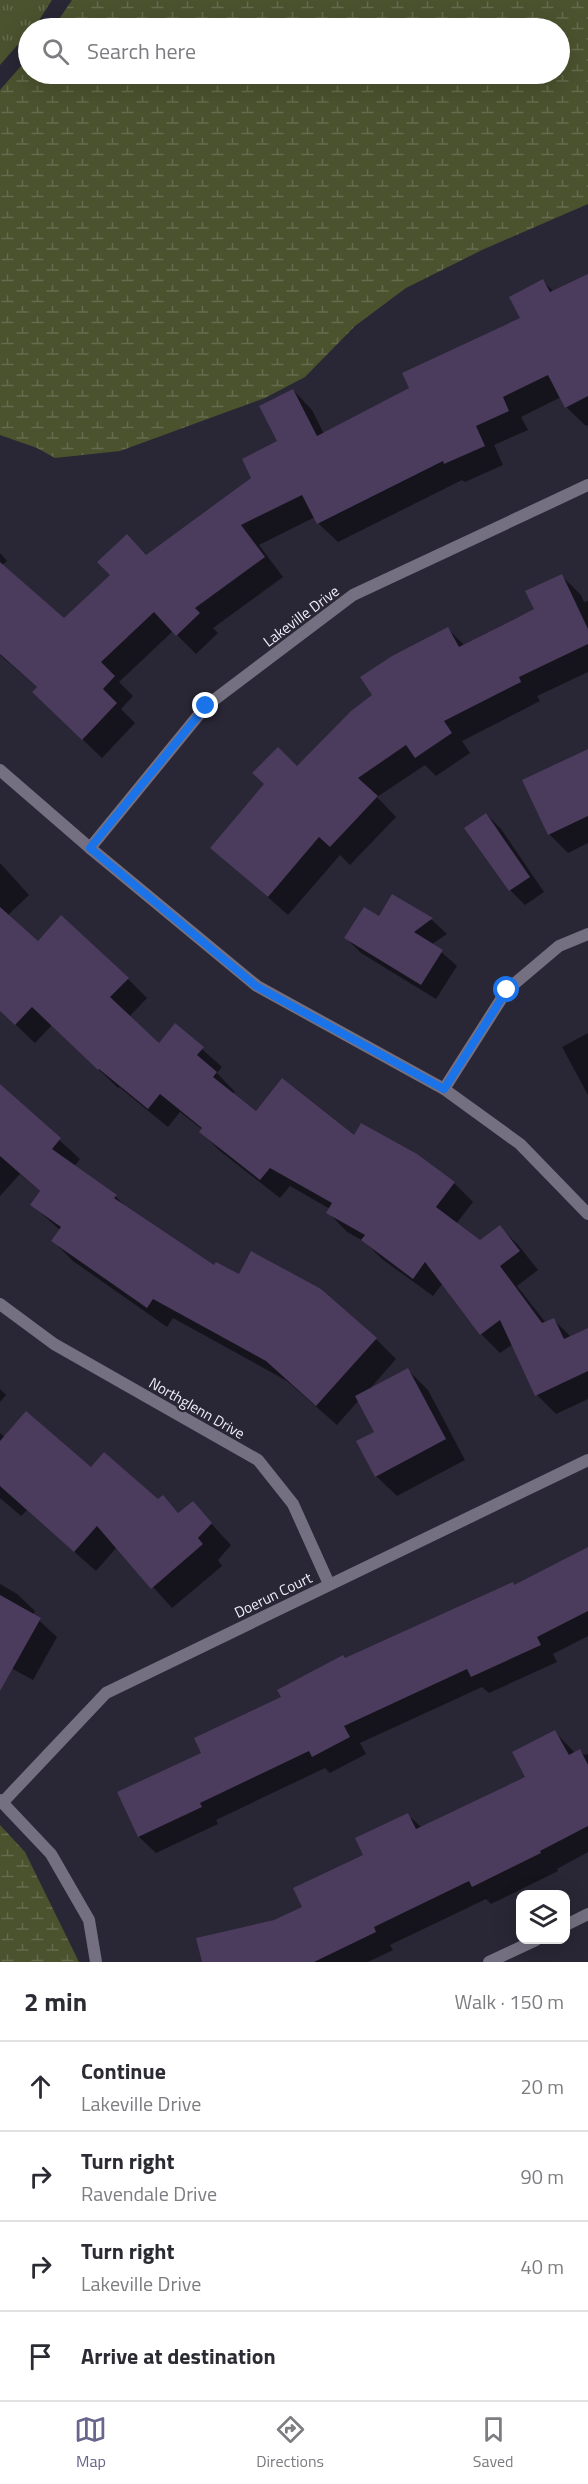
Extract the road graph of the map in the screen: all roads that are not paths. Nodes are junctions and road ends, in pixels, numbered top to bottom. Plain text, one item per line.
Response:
1 (588, 484) edge
2 (0, 770) edge
3 (90, 848) junction
4 (588, 934) edge
5 (444, 1089) junction
6 (588, 1214) edge
7 (0, 1304) edge
8 (588, 1460) edge
9 (328, 1584) junction
10 (2, 1801) edge
11 (588, 1914) edge
12 (570, 1923) edge
13 (527, 1944) edge
14 (96, 1962) edge
15 (489, 1962) edge

1 - 3 street, Lakeville Drive
2 - 3 street
3 - 5 street
4 - 5 street
5 - 6 street
7 - 9 street, Northglenn Drive
8 - 9 street, Doerun Court
9 - 10 street, Doerun Court
10 - 14 street
11 - 12 street
13 - 15 street

